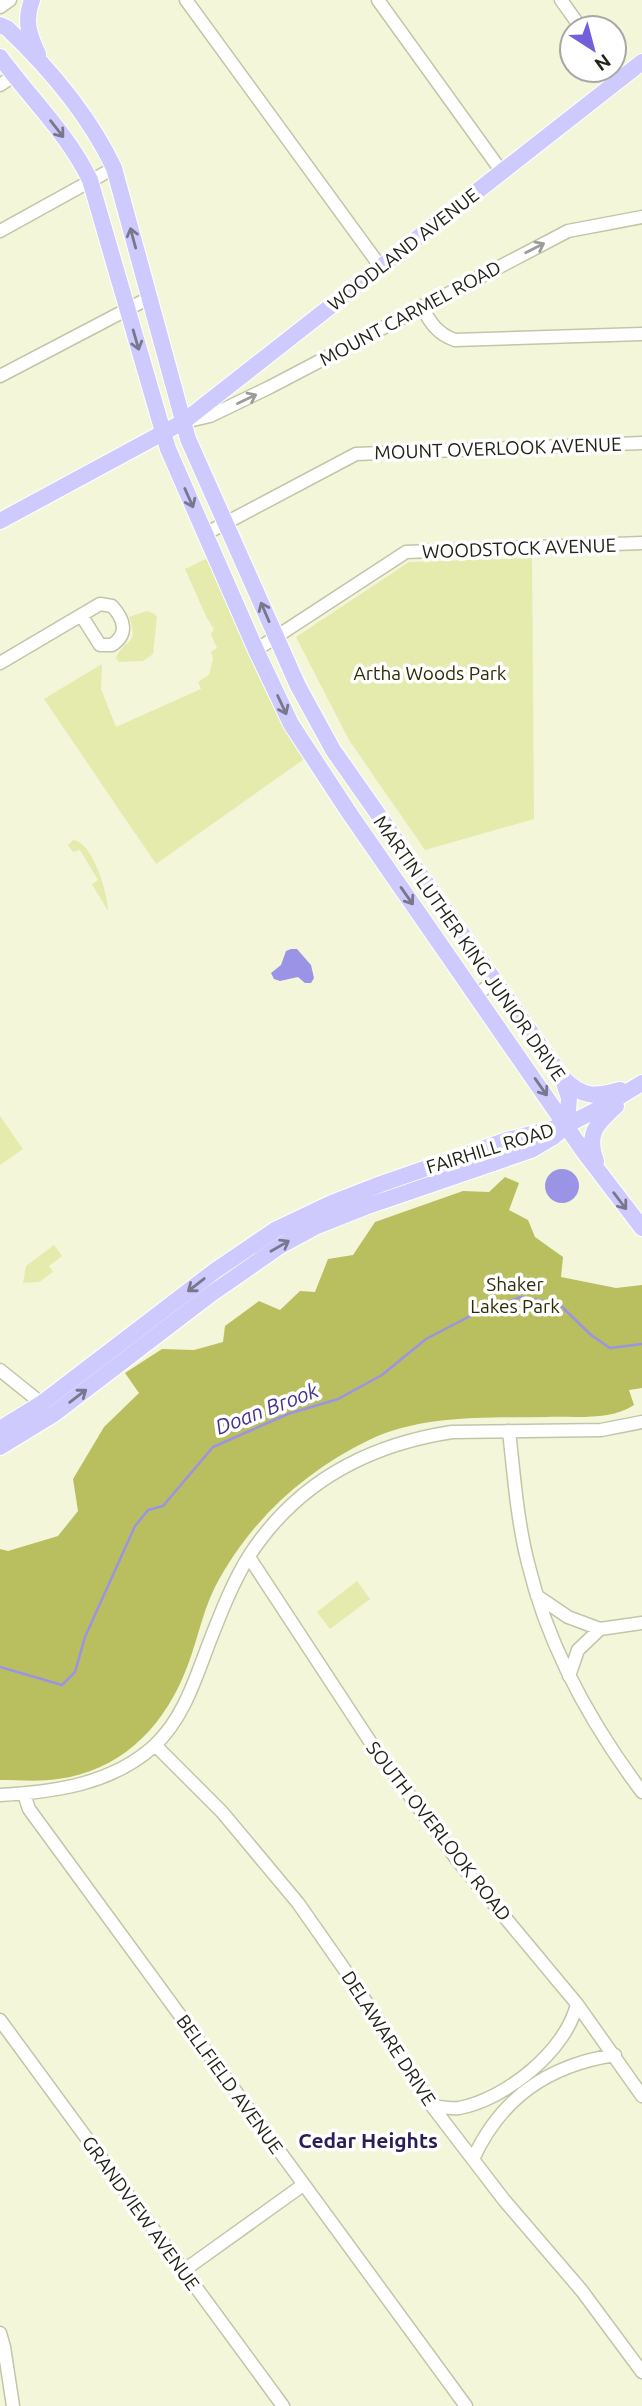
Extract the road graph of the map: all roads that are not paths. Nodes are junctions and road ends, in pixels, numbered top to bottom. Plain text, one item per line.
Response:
1 (10, 0) edge
2 (32, 0) edge
3 (186, 0) edge
4 (378, 0) edge
5 (0, 7) edge
6 (0, 25) edge
7 (0, 57) edge
8 (42, 62) junction
9 (7, 80) edge
10 (605, 84) edge
11 (114, 168) junction
12 (502, 172) junction
13 (90, 180) junction
14 (642, 217) edge
15 (0, 231) edge
16 (380, 266) junction
17 (149, 298) junction
18 (421, 306) junction
19 (127, 310) junction
20 (642, 334) edge
21 (0, 376) edge
22 (183, 422) junction
23 (163, 435) junction
24 (642, 443) edge
25 (0, 521) edge
26 (225, 523) junction
27 (205, 534) junction
28 (642, 543) edge
29 (81, 615) dead end
30 (276, 637) junction
31 (256, 650) junction
32 (0, 663) edge
33 (369, 800) junction
34 (350, 814) junction
35 (494, 982) junction
36 (476, 995) junction
37 (562, 1077) junction
38 (640, 1084) edge
39 (567, 1125) junction
40 (600, 1173) junction
41 (642, 1228) edge
42 (0, 1370) edge
43 (48, 1408) junction
44 (642, 1422) edge
45 (0, 1429) edge
46 (509, 1431) junction
47 (0, 1447) edge
48 (249, 1557) junction
49 (537, 1596) junction
50 (642, 1623) edge
51 (600, 1629) junction
52 (569, 1676) junction
53 (155, 1745) junction
54 (642, 1792) edge
55 (24, 1794) junction
56 (0, 1795) edge
57 (577, 2004) junction
58 (0, 2020) edge
59 (615, 2056) junction
60 (642, 2096) edge
61 (432, 2106) junction
62 (472, 2159) junction
63 (303, 2185) junction
64 (183, 2271) junction
65 (0, 2333) edge
66 (642, 2372) edge
67 (13, 2406) edge
68 (282, 2406) edge
69 (466, 2406) edge

1 - 5 street
2 - 8 main road
3 - 16 street
4 - 12 street
6 - 8 main road, MARTIN LUTHER KING JUNIOR DRIVE
7 - 9 main road, MARTIN LUTHER KING JUNIOR DRIVE
8 - 11 main road, MARTIN LUTHER KING JUNIOR DRIVE
9 -> 13 main road, MARTIN LUTHER KING JUNIOR DRIVE
10 - 12 main road, WOODLAND AVENUE
11 - 13 street
17 -> 11 main road, MARTIN LUTHER KING JUNIOR DRIVE
12 - 16 main road, WOODLAND AVENUE
13 - 15 street
13 - 19 main road, MARTIN LUTHER KING JUNIOR DRIVE
18 -> 14 street, MOUNT CARMEL ROAD
16 - 22 main road, WOODLAND AVENUE
17 - 19 street
17 - 22 main road, MARTIN LUTHER KING JUNIOR DRIVE
18 - 20 street
22 -> 18 street, MOUNT CARMEL ROAD
19 - 21 street
19 -> 23 main road, MARTIN LUTHER KING JUNIOR DRIVE
22 - 23 main road, WOODLAND AVENUE
22 - 26 main road, MARTIN LUTHER KING JUNIOR DRIVE
23 - 25 main road, WOODLAND AVENUE
23 -> 27 main road, MARTIN LUTHER KING JUNIOR DRIVE
24 - 26 street, MOUNT OVERLOOK AVENUE
26 - 27 street, MOUNT OVERLOOK AVENUE
30 -> 26 main road, MARTIN LUTHER KING JUNIOR DRIVE
27 - 31 main road, MARTIN LUTHER KING JUNIOR DRIVE
28 - 30 street, WOODSTOCK AVENUE
29 - 32 street
30 - 31 street, WOODSTOCK AVENUE
30 - 33 main road, MARTIN LUTHER KING JUNIOR DRIVE
31 -> 34 main road, MARTIN LUTHER KING JUNIOR DRIVE
33 - 34 street
33 - 35 main road, MARTIN LUTHER KING JUNIOR DRIVE
34 -> 36 main road, MARTIN LUTHER KING JUNIOR DRIVE
35 - 36 street
35 - 37 main road, MARTIN LUTHER KING JUNIOR DRIVE
36 -> 39 main road, MARTIN LUTHER KING JUNIOR DRIVE
37 - 38 main road
37 - 39 main road, MARTIN LUTHER KING JUNIOR DRIVE
38 - 39 main road, FAIRHILL ROAD
38 - 40 main road
39 - 40 main road
39 - 43 main road, FAIRHILL ROAD
40 -> 41 main road
42 - 43 street
43 - 45 main road, FAIRHILL ROAD
43 - 47 main road, FAIRHILL ROAD
44 - 46 street
46 - 48 street
46 - 49 street
48 - 53 street
48 - 57 street, SOUTH OVERLOOK ROAD
49 - 51 street
49 - 52 street
50 - 51 street
51 - 52 street
52 - 54 street
53 - 55 street
53 - 61 street, DELAWARE DRIVE
55 - 56 street
55 - 63 street, BELLFIELD AVENUE
57 - 59 street, SOUTH OVERLOOK ROAD
57 - 61 street
58 - 64 street, GRANDVIEW AVENUE
59 - 60 street, SOUTH OVERLOOK ROAD
59 - 62 street
61 - 62 street, DELAWARE DRIVE
62 - 66 street, DELAWARE DRIVE
63 - 64 street
63 - 69 street, BELLFIELD AVENUE
64 - 68 street, GRANDVIEW AVENUE
65 - 67 street

